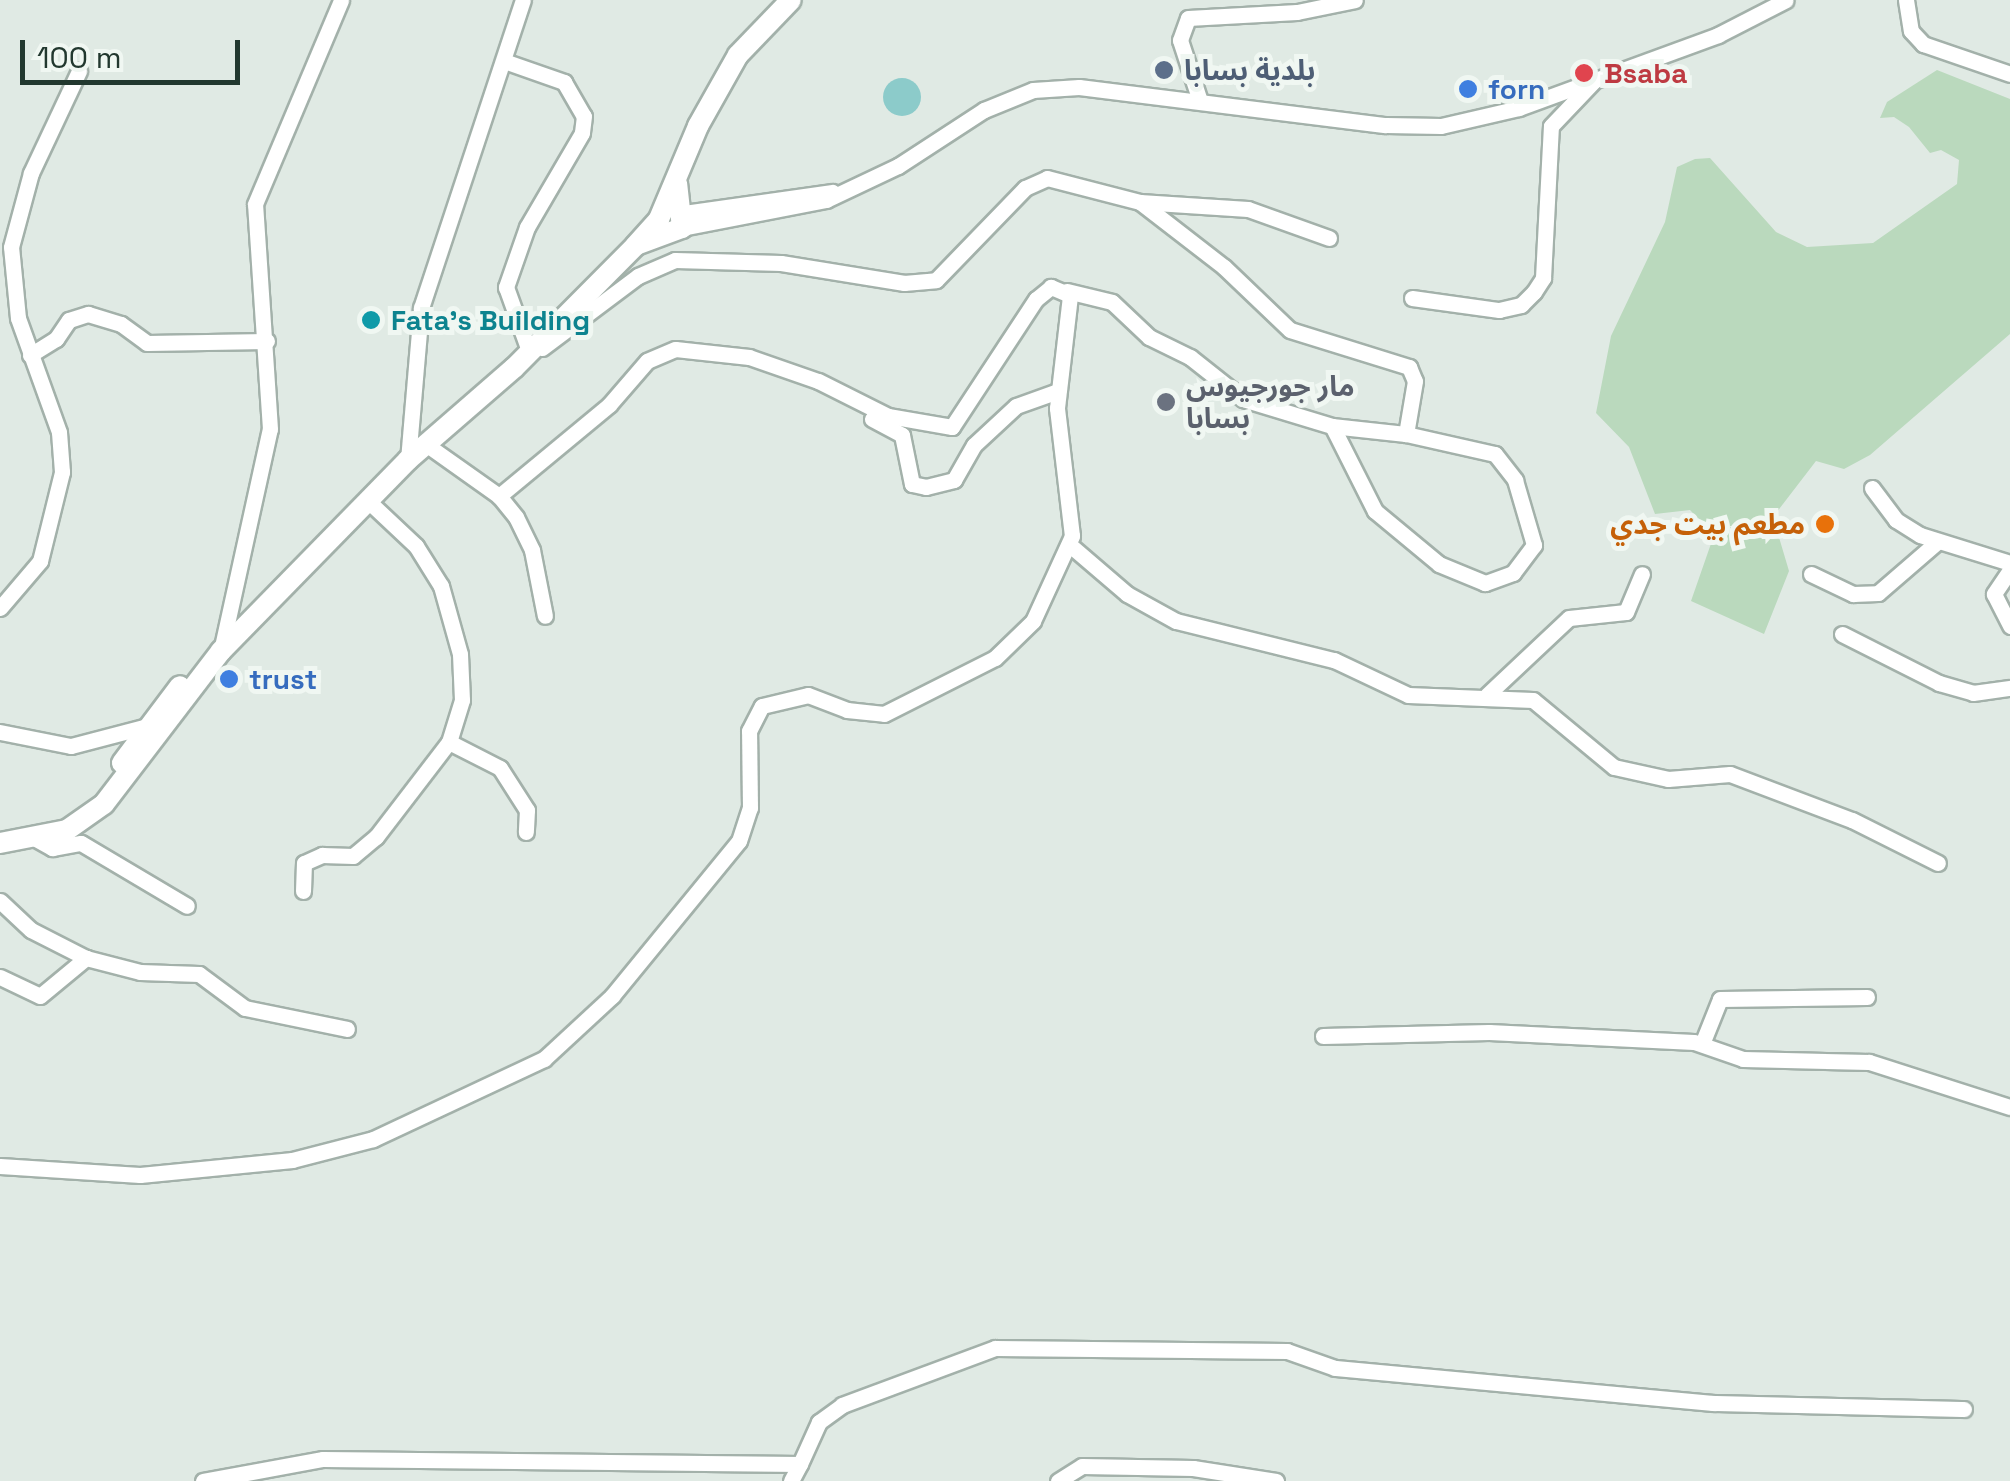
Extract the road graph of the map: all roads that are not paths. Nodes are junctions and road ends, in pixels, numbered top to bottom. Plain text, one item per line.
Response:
1 (341, 0) edge
2 (523, 0) edge
3 (791, 0) edge
4 (1355, 0) edge
5 (1786, 0) edge
6 (1906, 0) edge
7 (504, 61) junction
8 (79, 71) dead end
9 (2010, 74) edge
10 (1597, 78) junction
11 (1200, 101) junction
12 (1140, 202) junction
13 (670, 224) junction
14 (1330, 238) dead end
15 (6, 263) edge
16 (1067, 292) junction
17 (1412, 298) dead end
18 (267, 342) junction
19 (529, 351) junction
20 (30, 355) junction
21 (514, 368) junction
22 (1058, 391) junction
23 (858, 403) junction
24 (1332, 426) junction
25 (1406, 434) junction
26 (426, 444) junction
27 (408, 460) junction
28 (1872, 488) dead end
29 (499, 496) junction
30 (368, 501) junction
31 (1938, 542) junction
32 (1070, 546) junction
33 (2010, 566) edge
34 (1642, 574) dead end
35 (1811, 574) dead end
36 (0, 608) edge
37 (545, 616) dead end
38 (2010, 626) edge
39 (1842, 634) dead end
40 (219, 654) junction
41 (2010, 688) edge
42 (1486, 695) junction
43 (148, 726) junction
44 (0, 732) edge
45 (448, 742) junction
46 (0, 830) edge
47 (526, 832) dead end
48 (34, 838) junction
49 (0, 843) edge
50 (1938, 863) dead end
51 (304, 891) dead end
52 (0, 901) edge
53 (187, 906) dead end
54 (86, 958) junction
55 (0, 977) edge
56 (1866, 998) dead end
57 (346, 1029) dead end
58 (1324, 1036) dead end
59 (1702, 1044) junction
60 (2010, 1106) edge
61 (0, 1166) edge
62 (1964, 1409) dead end
63 (800, 1464) junction
64 (203, 1481) edge
65 (791, 1481) edge
66 (1058, 1481) edge
67 (1276, 1481) edge

1 - 18 street
2 - 7 street
3 - 13 street
4 - 11 street
5 - 10 street
6 - 9 street
7 - 19 street
7 - 27 street
8 - 15 street
10 - 11 street
10 - 17 street
11 - 13 street
12 - 14 street
12 - 21 street
12 - 25 street
13 - 19 street
15 - 20 street
16 - 22 street
16 - 23 street
16 - 24 street
18 - 20 street
18 - 40 street
19 - 21 street
20 - 36 street
21 - 26 street
22 - 23 street
22 - 32 street
23 - 29 street
24 - 25 street
24 - 25 street
26 - 27 street
26 - 29 street
27 - 30 street
28 - 31 street
29 - 37 street
30 - 40 street
30 - 45 street
31 - 33 street
31 - 35 street
32 - 42 street
32 - 61 street
33 - 38 street
34 - 42 street
39 - 41 street
40 - 43 street
40 - 48 street
42 - 50 street
43 - 44 street
43 - 46 street
45 - 47 street
45 - 51 street
48 - 49 street
48 - 53 street
52 - 54 street
54 - 55 street
54 - 57 street
56 - 59 street
58 - 59 street
59 - 60 street
62 - 63 street
63 - 64 street
63 - 65 street
66 - 67 street

